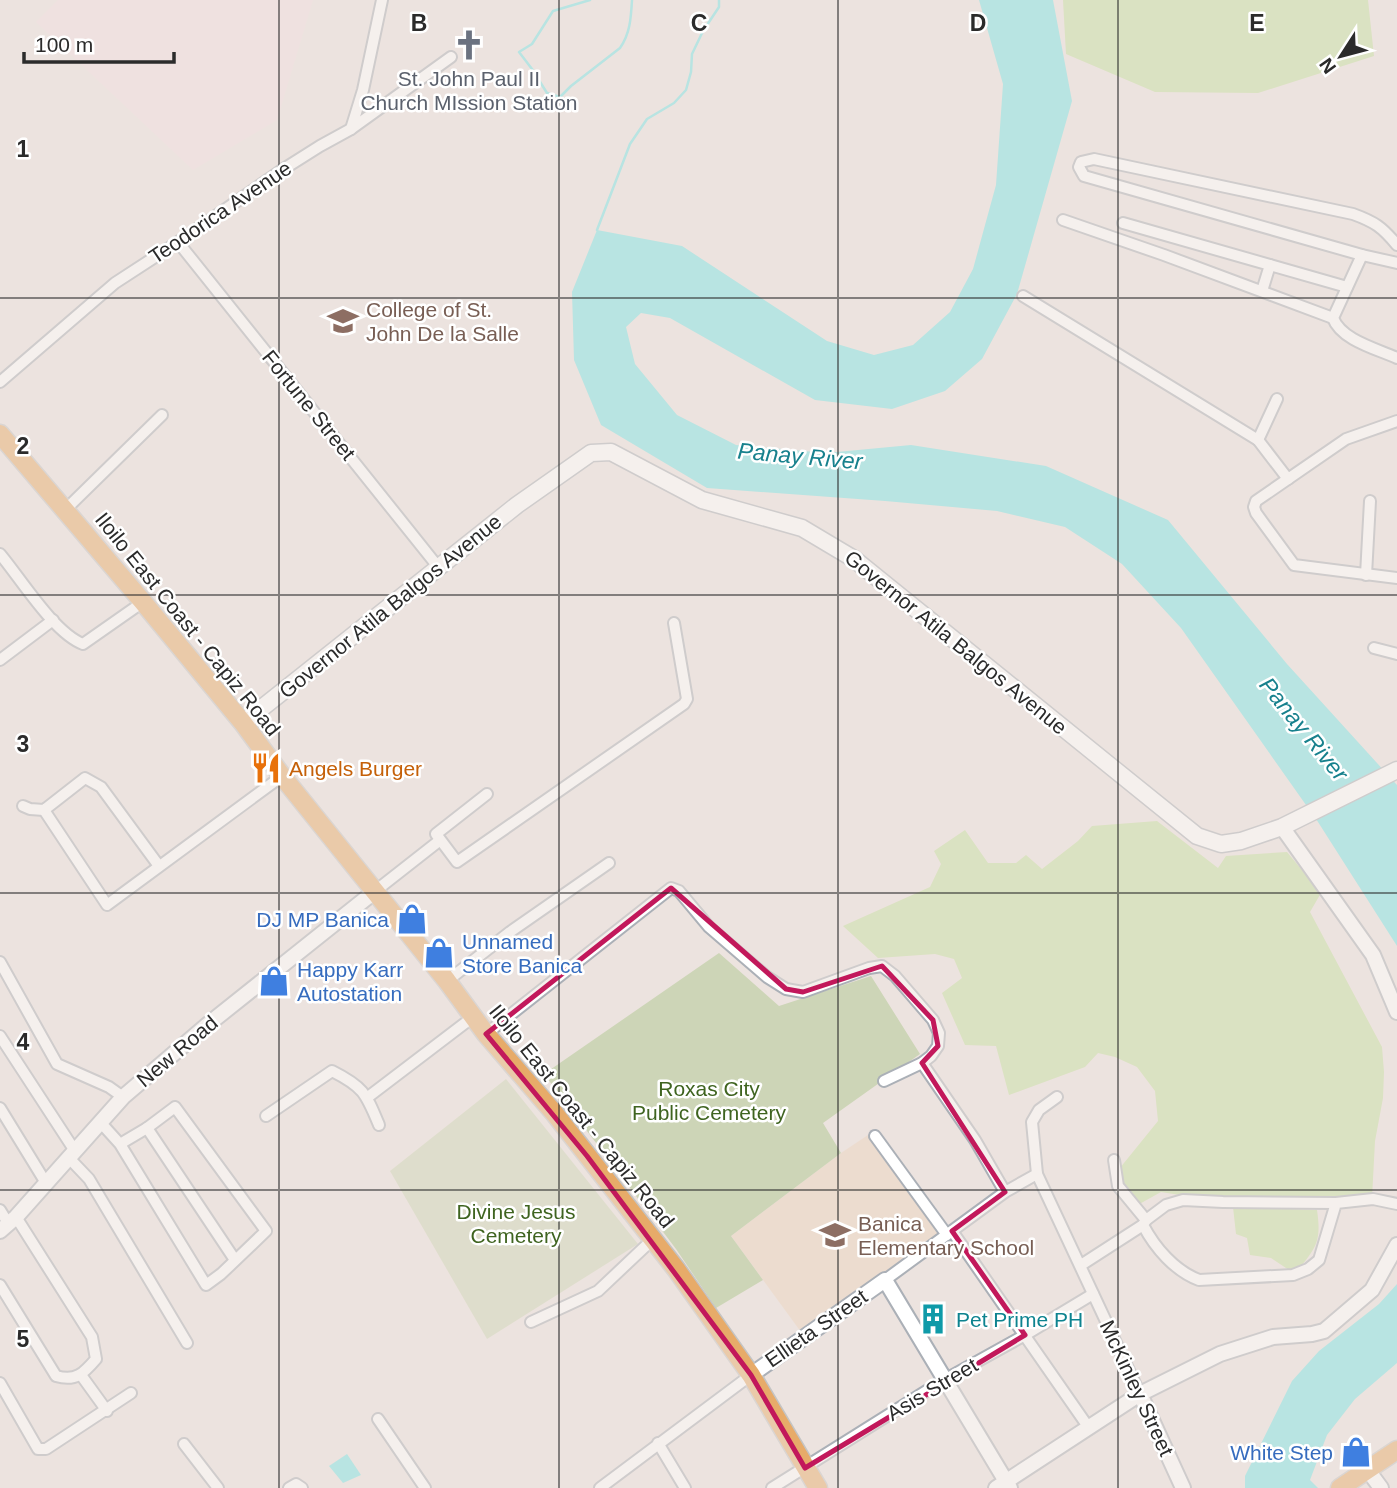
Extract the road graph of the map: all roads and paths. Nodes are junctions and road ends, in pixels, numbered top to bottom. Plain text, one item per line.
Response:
1 (382, 0) edge
2 (451, 57) dead end
3 (351, 129) junction
4 (1063, 220) dead end
5 (1123, 223) dead end
6 (1170, 237) junction
7 (178, 242) junction
8 (1397, 244) edge
9 (1164, 255) junction
10 (1362, 255) junction
11 (1397, 263) edge
12 (1270, 265) junction
13 (1347, 287) junction
14 (1262, 291) junction
15 (1023, 296) dead end
16 (1333, 318) junction
17 (1397, 358) edge
18 (0, 382) edge
19 (1277, 399) dead end
20 (162, 415) dead end
21 (1397, 421) edge
22 (0, 434) edge
23 (1258, 440) junction
24 (1288, 480) junction
25 (1370, 501) dead end
26 (65, 510) junction
27 (0, 554) edge
28 (439, 568) junction
29 (1366, 575) junction
30 (1397, 578) edge
31 (143, 602) junction
32 (52, 620) junction
33 (674, 623) dead end
34 (1374, 648) dead end
35 (1397, 654) edge
36 (0, 660) edge
37 (243, 723) junction
38 (1395, 771) edge
39 (282, 776) junction
40 (487, 794) dead end
41 (23, 806) dead end
42 (44, 810) junction
43 (1282, 827) junction
44 (439, 841) junction
45 (609, 863) dead end
46 (159, 866) junction
47 (374, 892) junction
48 (0, 962) edge
49 (447, 981) junction
50 (1397, 1012) edge
51 (472, 1017) junction
52 (486, 1034) junction
53 (0, 1036) edge
54 (922, 1063) junction
55 (884, 1082) dead end
56 (123, 1097) junction
57 (368, 1097) junction
58 (1057, 1097) dead end
59 (0, 1108) edge
60 (266, 1116) dead end
61 (101, 1123) junction
62 (379, 1125) dead end
63 (147, 1128) junction
64 (875, 1136) dead end
65 (120, 1144) junction
66 (72, 1154) junction
67 (1114, 1160) dead end
68 (1037, 1174) junction
69 (46, 1183) junction
70 (1005, 1192) junction
71 (1336, 1203) junction
72 (1397, 1204) edge
73 (0, 1210) edge
74 (1144, 1223) junction
75 (8, 1224) edge
76 (950, 1233) junction
77 (652, 1240) junction
78 (1397, 1245) edge
79 (235, 1260) junction
80 (1081, 1265) junction
81 (885, 1280) junction
82 (0, 1285) edge
83 (1093, 1294) junction
84 (531, 1322) dead end
85 (1025, 1335) junction
86 (187, 1343) dead end
87 (81, 1375) junction
88 (751, 1375) junction
89 (944, 1380) junction
90 (0, 1383) edge
91 (131, 1393) dead end
92 (1140, 1394) junction
93 (107, 1410) junction
94 (378, 1419) dead end
95 (1089, 1428) junction
96 (658, 1443) junction
97 (184, 1444) dead end
98 (1397, 1450) edge
99 (805, 1468) junction
100 (1367, 1469) junction
101 (1004, 1486) edge
102 (218, 1488) edge
103 (289, 1488) edge
104 (302, 1488) edge
105 (425, 1488) edge
106 (600, 1488) edge
107 (685, 1488) edge
108 (772, 1488) edge
109 (818, 1488) edge
110 (1183, 1488) edge
111 (1340, 1488) edge
112 (1381, 1488) edge

1 - 3 street
2 - 3 street, Teodorica Avenue
3 - 7 street, Teodorica Avenue
4 - 9 street
5 - 6 street
6 - 9 street
6 - 12 street
7 - 18 street, Teodorica Avenue
7 - 28 street, Fortune Street
8 - 10 street
9 - 14 street
10 - 11 street
10 - 13 street
12 - 13 street
12 - 14 street
13 - 16 street
14 - 16 street
15 - 23 street
16 - 17 street
19 - 23 street
20 - 26 street
21 - 24 street
22 - 26 main road, Iloilo East Coast - Capiz Road
23 - 24 street
24 - 29 street
25 - 29 street
26 - 31 main road, Iloilo East Coast - Capiz Road
27 - 32 street
28 - 37 main road, Governor Atila Balgos Avenue
28 - 43 main road, Governor Atila Balgos Avenue
29 - 30 street
31 - 32 street
31 - 37 main road, Iloilo East Coast - Capiz Road
32 - 36 street
33 - 44 street
34 - 35 street
37 - 39 main road, Iloilo East Coast - Capiz Road
38 - 43 main road, Governor Atila Balgos Avenue
39 - 46 street
39 - 47 main road, Iloilo East Coast - Capiz Road
40 - 44 street
41 - 42 street
42 - 46 street
42 - 46 street
43 - 50 street
44 - 47 street
45 - 49 street
47 - 49 main road, Iloilo East Coast - Capiz Road
47 - 56 street, New Road
48 - 56 street
49 - 51 main road, Iloilo East Coast - Capiz Road
51 - 52 main road, Iloilo East Coast - Capiz Road
51 - 57 street
52 - 54 street
52 - 77 main road, Iloilo East Coast - Capiz Road
53 - 66 street
54 - 55 street
54 - 70 street
56 - 61 street, New Road
57 - 60 street
57 - 62 street
58 - 68 street
59 - 69 street
61 - 65 street
61 - 66 street, New Road
63 - 65 street
63 - 79 street
63 - 79 street
64 - 76 street
65 - 79 street
66 - 69 street, New Road
66 - 86 street
67 - 74 street
68 - 70 street, Ellieta Street
68 - 80 street, McKinley Street
69 - 75 street, New Road
70 - 76 street, Ellieta Street
71 - 72 street
71 - 74 street
71 - 74 street
73 - 75 street
74 - 80 street
75 - 87 street
76 - 81 street, Ellieta Street
76 - 85 street
77 - 84 street
77 - 88 main road, Iloilo East Coast - Capiz Road
78 - 92 street
80 - 83 street, McKinley Street
81 - 88 street, Ellieta Street
81 - 89 street
82 - 87 street
83 - 85 street, Asis Street
83 - 92 street, McKinley Street
85 - 89 street, Asis Street
85 - 95 street
87 - 93 street
88 - 96 street, Ellieta Street
88 - 99 main road, Iloilo East Coast - Capiz Road
89 - 99 street, Asis Street
89 - 101 street
90 - 93 street
91 - 93 street
92 - 95 street
92 - 110 street, McKinley Street
94 - 105 street
95 - 101 street
96 - 106 street, Ellieta Street
96 - 107 street
97 - 102 street
98 - 100 main road
99 - 108 street, Asis Street
99 - 109 main road, Iloilo East Coast - Capiz Road
100 - 111 main road
100 - 112 street
103 - 104 street

